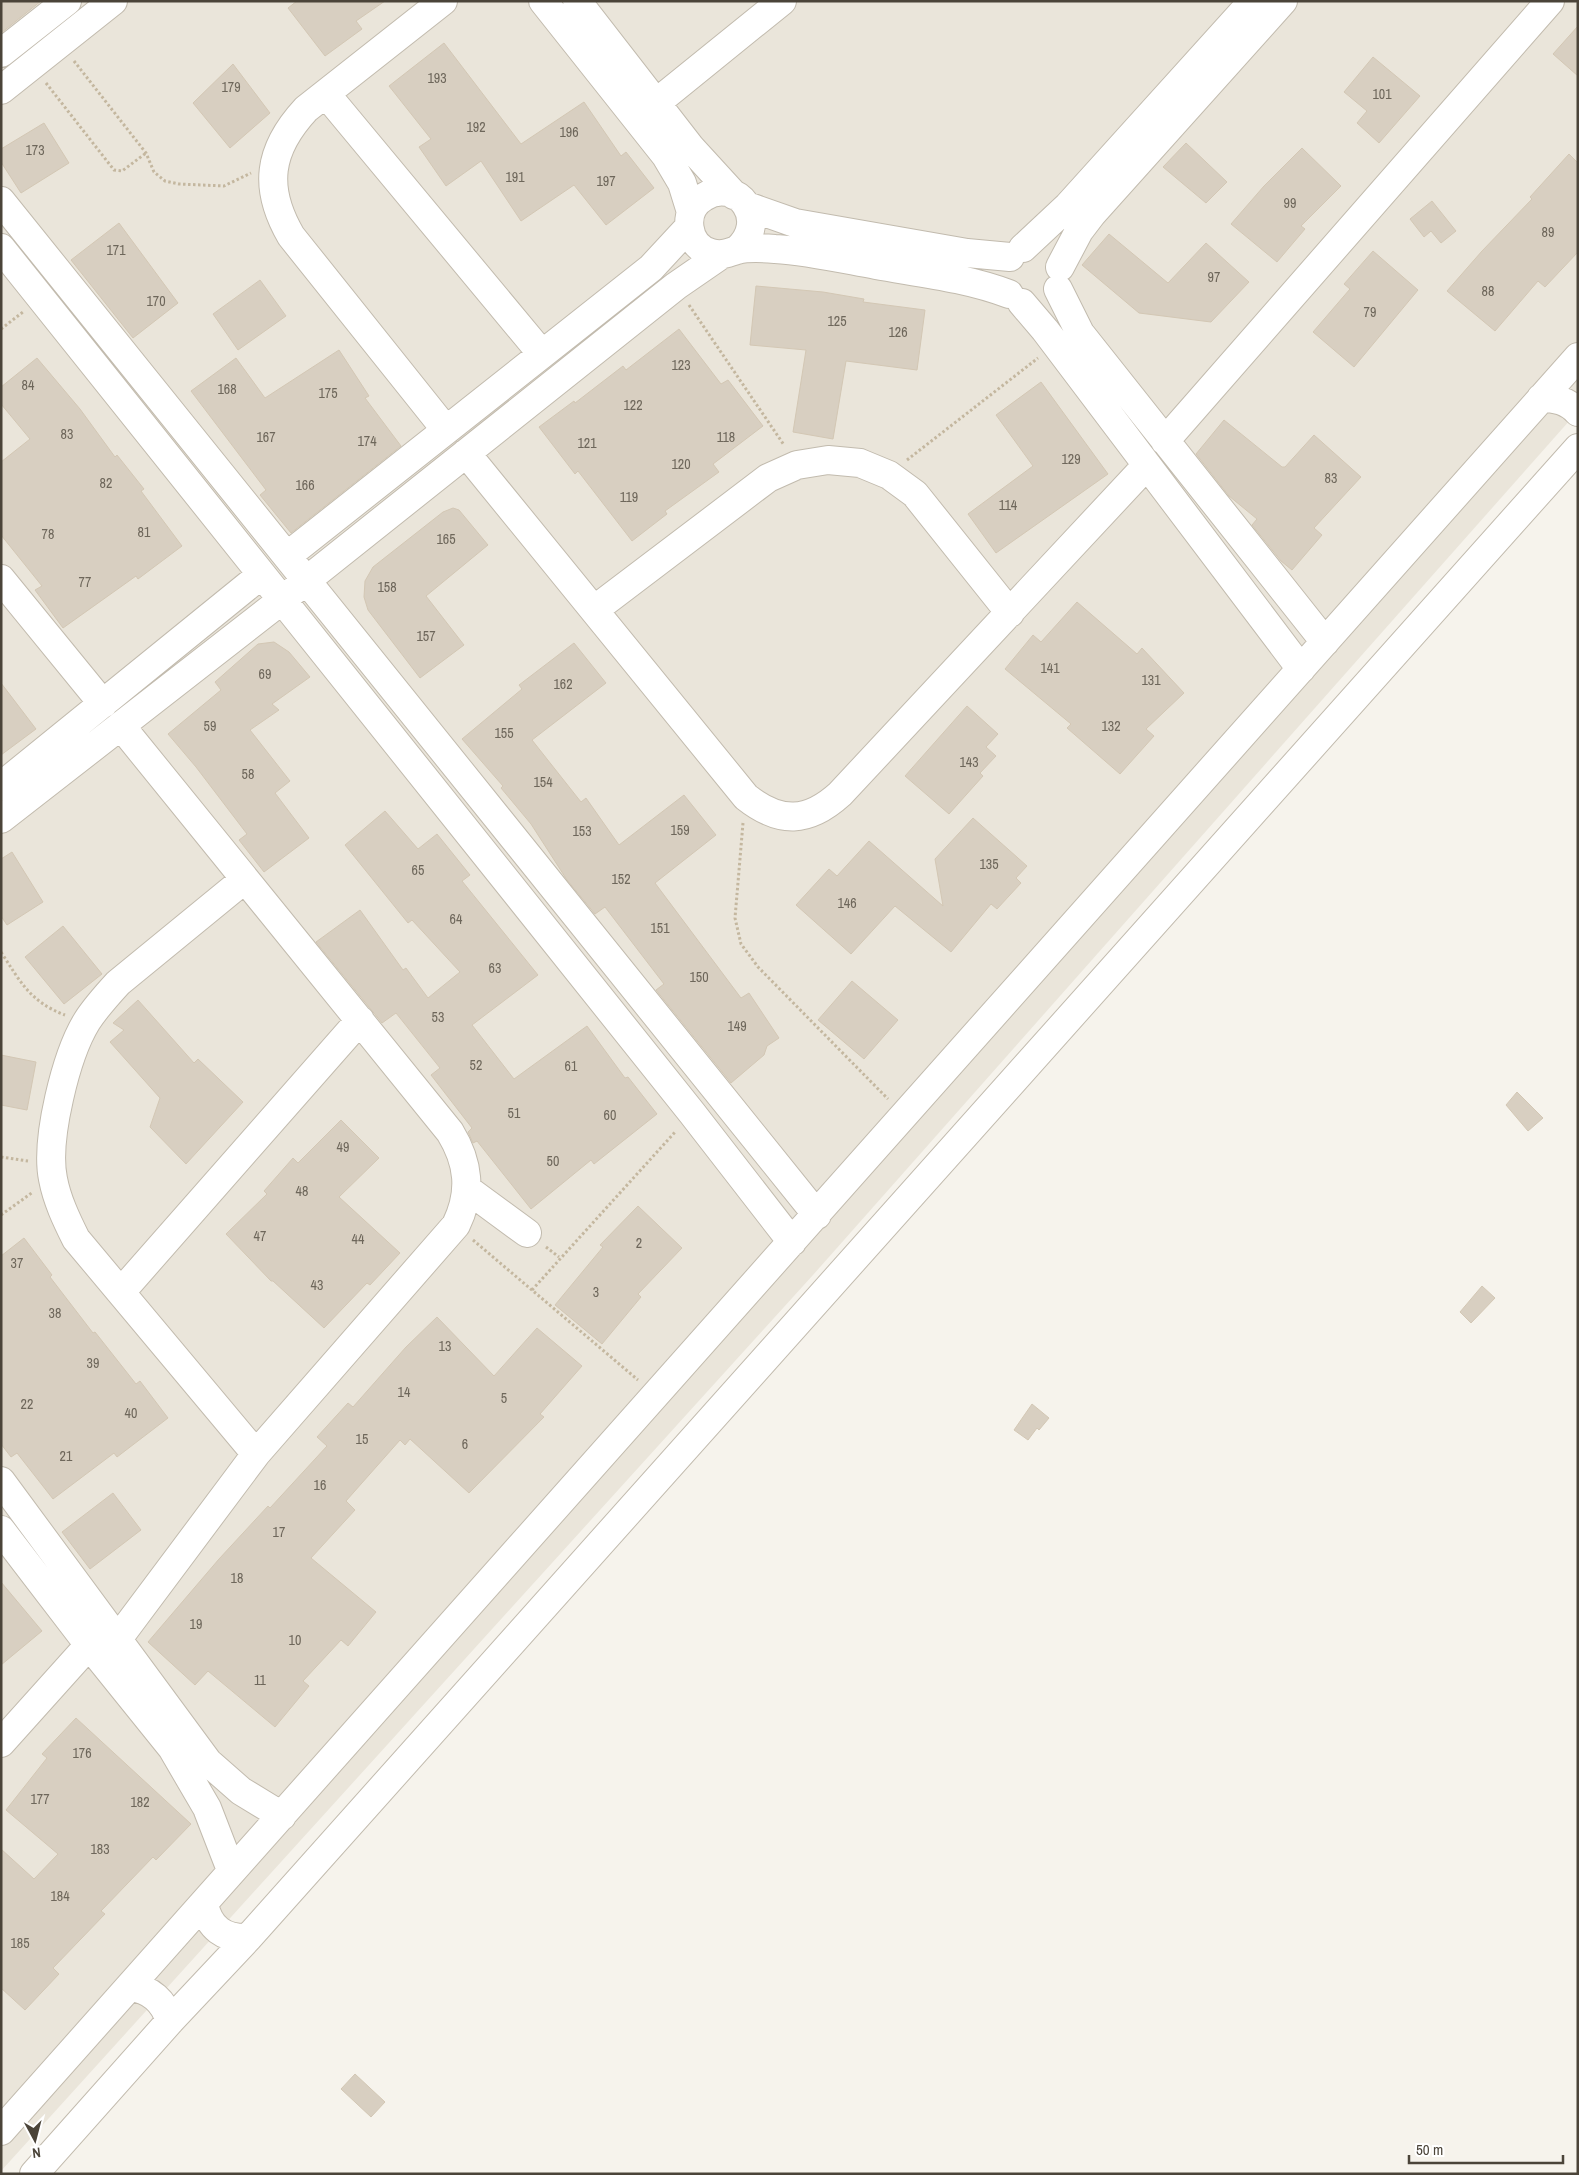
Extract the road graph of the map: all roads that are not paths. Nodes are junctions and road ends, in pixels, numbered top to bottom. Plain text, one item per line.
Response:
1 (66, 1) edge
2 (113, 1) edge
3 (442, 1) edge
4 (543, 1) edge
5 (577, 1) edge
6 (782, 1) edge
7 (1253, 1) edge
8 (1283, 1) edge
9 (1550, 1) edge
10 (1, 52) edge
11 (1, 90) edge
12 (326, 94) junction
13 (656, 103) junction
14 (740, 200) junction
15 (1, 201) edge
16 (690, 219) junction
17 (1, 248) edge
18 (729, 252) junction
19 (1016, 252) junction
20 (1059, 278) junction
21 (1016, 298) junction
22 (542, 354) junction
23 (1578, 357) edge
24 (153, 390) junction
25 (1541, 398) junction
26 (130, 408) junction
27 (1578, 412) edge
28 (446, 430) junction
29 (1165, 442) junction
30 (1578, 448) edge
31 (466, 453) junction
32 (1147, 465) junction
33 (287, 556) junction
34 (261, 574) junction
35 (1, 579) edge
36 (306, 580) junction
37 (282, 600) junction
38 (594, 610) junction
39 (1010, 613) junction
40 (1326, 642) junction
41 (1301, 669) junction
42 (103, 704) junction
43 (121, 726) junction
44 (1, 786) edge
45 (1, 819) edge
46 (506, 829) junction
47 (483, 849) junction
48 (245, 879) junction
49 (623, 974) junction
50 (598, 994) junction
51 (360, 1020) junction
52 (468, 1189) junction
53 (816, 1214) junction
54 (527, 1233) dead end
55 (792, 1242) junction
56 (121, 1292) junction
57 (256, 1454) junction
58 (5, 1496) edge
59 (1, 1530) edge
60 (117, 1640) junction
61 (89, 1646) junction
62 (1, 1743) edge
63 (282, 1816) junction
64 (231, 1870) junction
65 (204, 1904) junction
66 (248, 1938) junction
67 (130, 1987) junction
68 (170, 2021) junction
69 (1, 2131) edge
70 (34, 2174) edge

1 - 10 street
2 - 11 street
3 - 12 street
4 - 16 street
5 - 13 street
6 - 13 street
7 - 19 street
8 - 20 street
9 - 29 street
12 - 22 street
12 - 28 street
13 - 14 street
14 - 16 street
14 - 18 street
14 - 19 street
15 - 24 street
16 - 18 street
16 - 22 street
17 - 26 street
18 - 21 street
18 - 31 street
19 - 20 street
19 - 21 street
20 - 21 street
20 - 29 street
21 - 32 street
22 - 28 street
23 - 25 street
24 - 26 street
24 - 33 street
25 - 27 street
25 - 40 street
26 - 34 street
28 - 33 street
29 - 40 street
30 - 66 street
31 - 36 street
31 - 38 street
32 - 39 street
32 - 41 street
33 - 36 street
34 - 37 street
34 - 42 street
35 - 42 street
36 - 37 street
36 - 46 street
37 - 43 street
37 - 47 street
38 - 39 street
38 - 39 street
40 - 41 street
41 - 53 street
42 - 44 street
43 - 45 street
43 - 48 street
46 - 47 street
46 - 49 street
47 - 50 street
48 - 51 street
48 - 56 street
49 - 50 street
49 - 53 street
50 - 55 street
51 - 52 street
51 - 56 street
52 - 54 street
52 - 57 street
53 - 55 street
55 - 63 street
56 - 57 street
57 - 60 street
58 - 60 street
59 - 61 street
60 - 63 street
61 - 62 street
61 - 64 street
63 - 64 street
64 - 65 street
65 - 66 street
65 - 67 street
66 - 68 street
67 - 68 street
67 - 69 street
68 - 70 street

